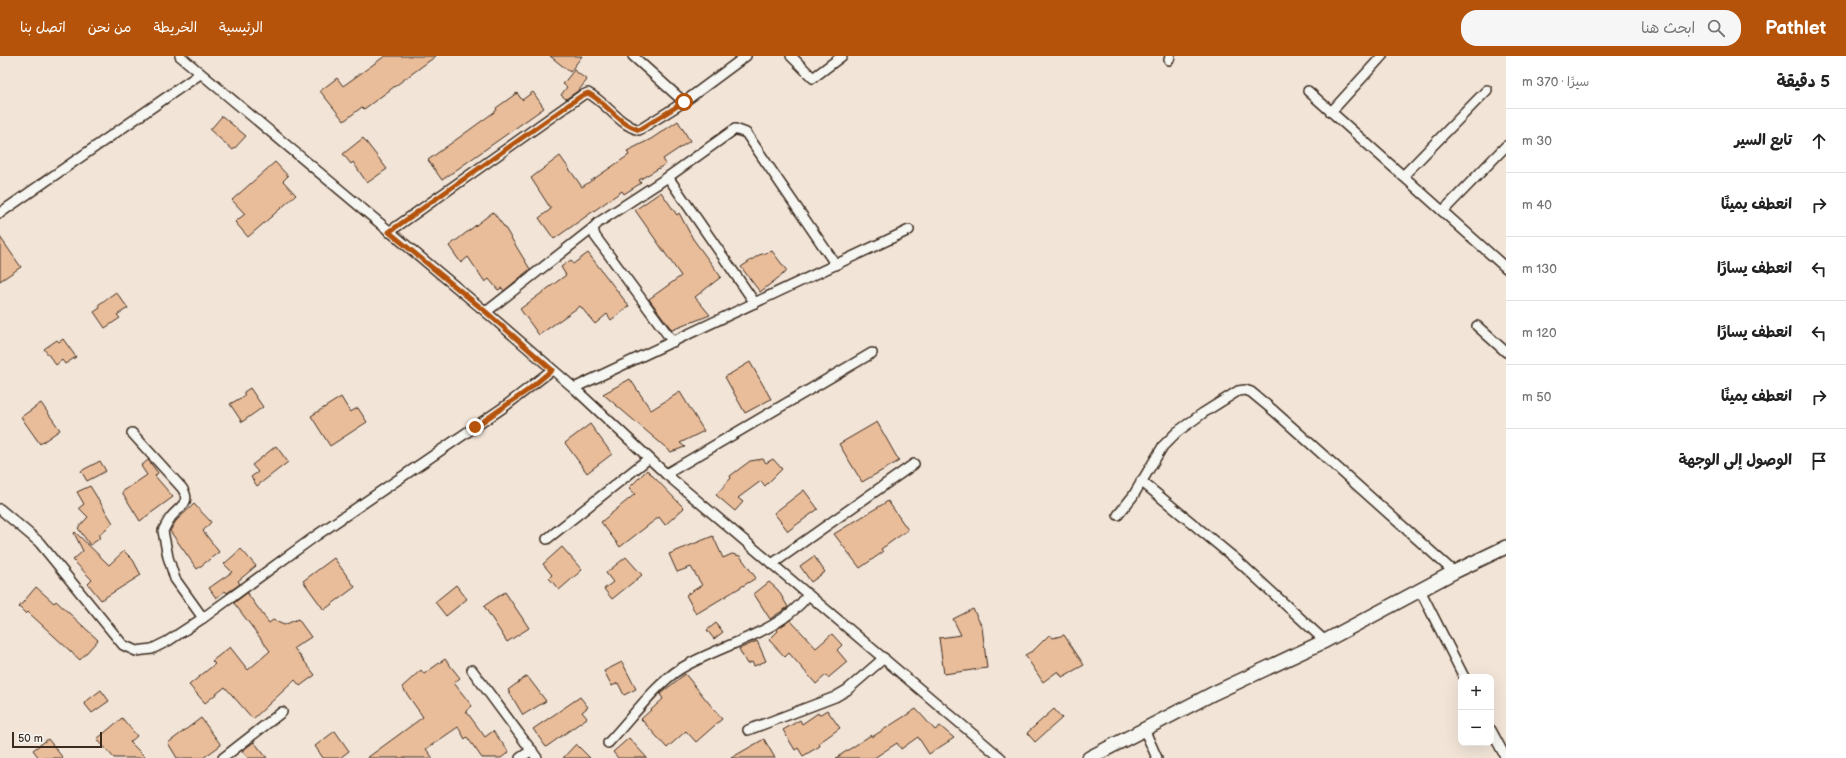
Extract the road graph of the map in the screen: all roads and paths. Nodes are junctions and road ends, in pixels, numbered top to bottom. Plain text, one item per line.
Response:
1 (180, 56) edge
2 (633, 56) edge
3 (746, 56) edge
4 (791, 56) edge
5 (842, 56) edge
6 (1382, 56) edge
7 (200, 74) junction
8 (1487, 90) dead end
9 (1308, 92) dead end
10 (684, 102) junction
11 (1331, 112) junction
12 (1506, 146) edge
13 (1403, 176) junction
14 (668, 177) junction
15 (1443, 211) junction
16 (0, 213) edge
17 (593, 228) junction
18 (909, 230) dead end
19 (389, 232) junction
20 (836, 265) junction
21 (1506, 268) edge
22 (755, 303) junction
23 (486, 312) junction
24 (1477, 326) dead end
25 (673, 342) junction
26 (1506, 352) edge
27 (872, 354) dead end
28 (552, 370) junction
29 (574, 388) junction
30 (132, 433) dead end
31 (648, 459) junction
32 (914, 464) dead end
33 (666, 474) junction
34 (1141, 481) junction
35 (0, 509) edge
36 (1118, 515) dead end
37 (547, 539) dead end
38 (1506, 547) edge
39 (772, 564) junction
40 (1454, 572) junction
41 (1420, 590) junction
42 (808, 595) junction
43 (203, 618) junction
44 (1325, 641) junction
45 (884, 658) junction
46 (472, 670) dead end
47 (1462, 674) edge
48 (282, 712) dead end
49 (1144, 729) junction
50 (748, 730) dead end
51 (1494, 737) edge
52 (608, 743) dead end
53 (534, 754) edge
54 (1503, 757) edge
55 (223, 758) edge
56 (520, 758) edge
57 (1001, 758) edge
58 (1089, 758) edge
59 (1157, 758) edge

1 - 7 street
2 - 10 street
3 - 10 street
4 - 5 street
6 - 11 street
7 - 16 street
7 - 19 street
8 - 13 street
9 - 11 street
10 - 19 street
11 - 13 street
12 - 15 street
13 - 15 street
14 - 17 street
14 - 20 street
14 - 22 street
15 - 21 street
17 - 23 street
17 - 25 street
18 - 20 street
19 - 23 street
20 - 22 street
22 - 25 street
23 - 28 street
24 - 26 street
25 - 29 street
27 - 33 street
28 - 29 street
28 - 43 street
29 - 31 street
30 - 43 street
31 - 33 street
31 - 37 street
32 - 39 street
33 - 39 street
34 - 36 street
34 - 40 street
34 - 44 street
35 - 43 street
38 - 40 main road
39 - 42 street
40 - 41 main road
41 - 44 main road
41 - 47 street
42 - 45 street
42 - 52 street
44 - 49 main road
45 - 50 street
45 - 57 street
46 - 53 street
48 - 55 street
49 - 58 main road
49 - 59 street
51 - 54 street
53 - 56 street

